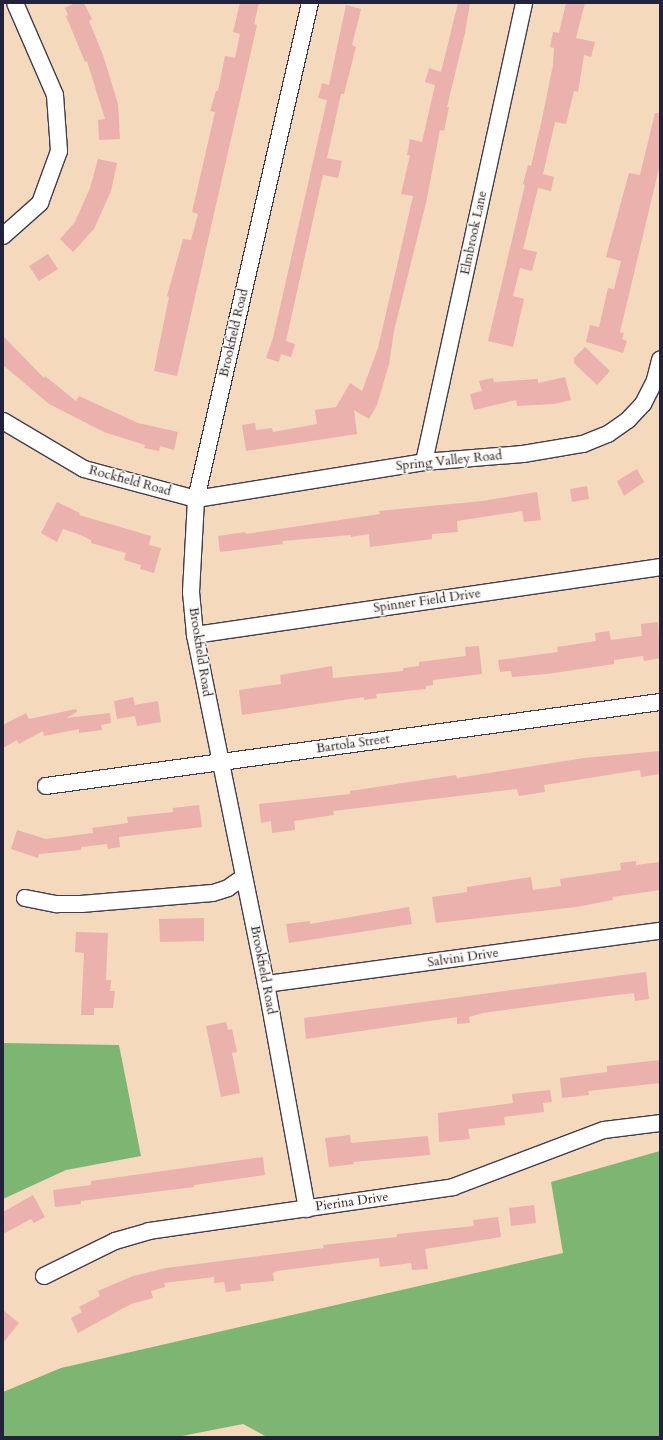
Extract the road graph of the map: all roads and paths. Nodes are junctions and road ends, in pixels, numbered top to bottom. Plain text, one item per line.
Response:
1 (15, 3) edge
2 (310, 3) edge
3 (524, 3) edge
4 (3, 236) edge
5 (660, 360) edge
6 (3, 421) edge
7 (424, 462) junction
8 (196, 498) junction
9 (660, 567) edge
10 (195, 635) junction
11 (660, 702) edge
12 (221, 762) junction
13 (46, 786) dead end
14 (244, 877) junction
15 (25, 898) dead end
16 (660, 931) edge
17 (266, 984) junction
18 (660, 1123) edge
19 (307, 1209) junction
20 (44, 1276) dead end

1 - 4 street
2 - 8 street, Brookfield Road
3 - 7 street, Elmbrook Lane
5 - 7 street, Spring Valley Road
6 - 8 street, Rockfield Road
7 - 8 street, Spring Valley Road
8 - 10 street, Brookfield Road
9 - 10 street, Spinner Field Drive
10 - 12 street, Brookfield Road
11 - 12 street, Bartola Street
12 - 13 street, Bartola Street
12 - 14 street, Brookfield Road
14 - 15 street
14 - 17 street, Brookfield Road
16 - 17 street, Salvini Drive
17 - 19 street, Brookfield Road
18 - 19 street, Pierina Drive
19 - 20 street, Pierina Drive

